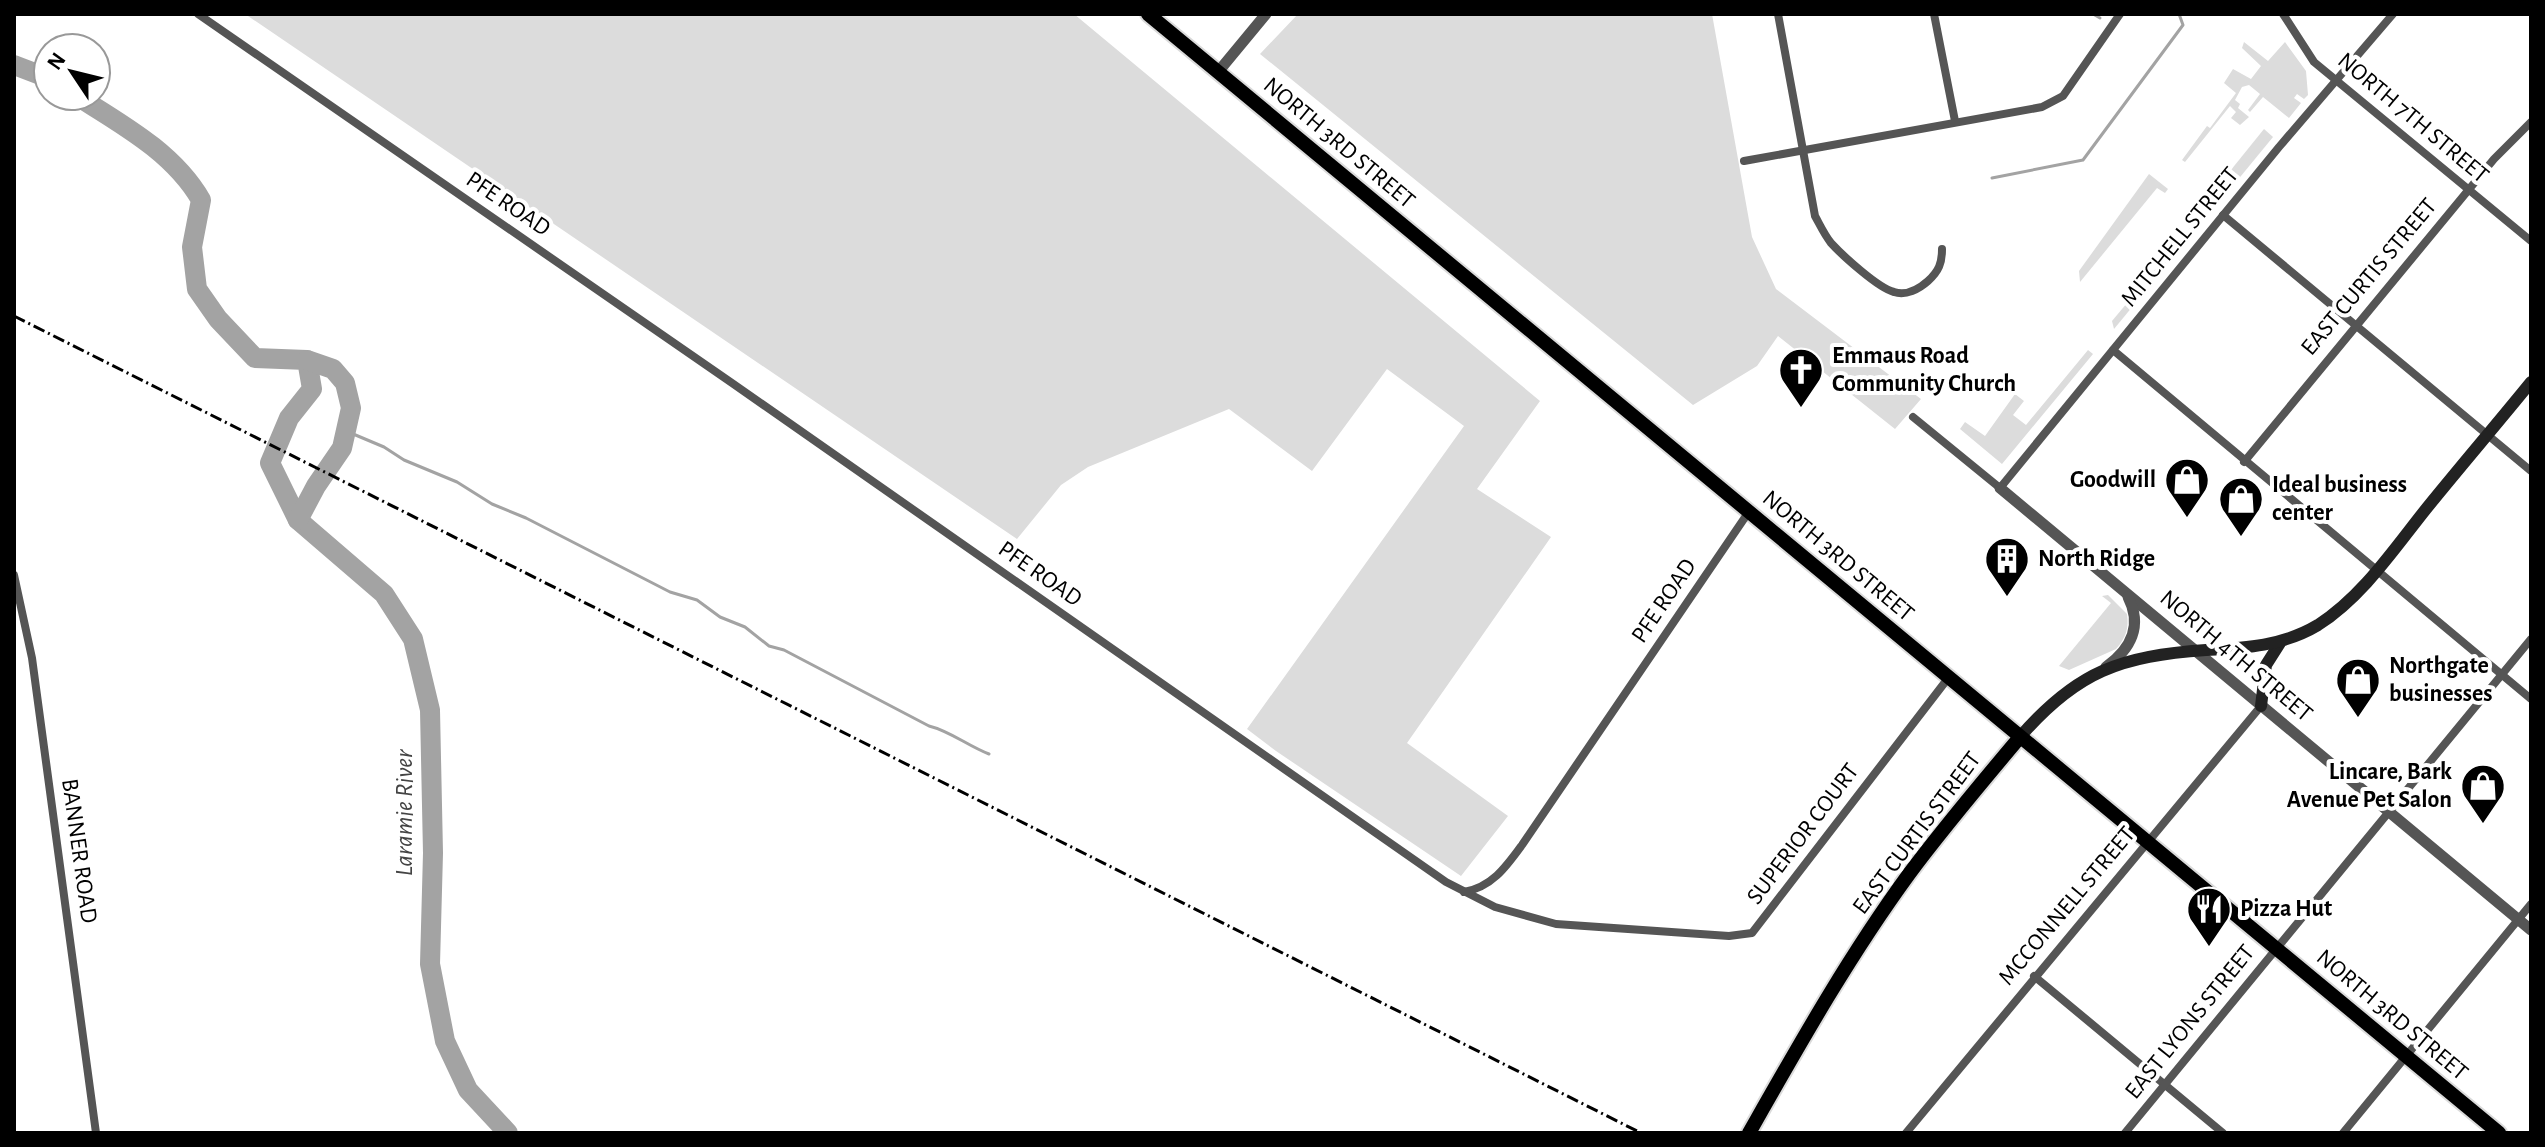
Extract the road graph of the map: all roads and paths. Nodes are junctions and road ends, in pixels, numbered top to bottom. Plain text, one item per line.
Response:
1 (198, 14) edge
2 (1148, 14) edge
3 (1266, 14) edge
4 (1778, 14) edge
5 (1934, 14) edge
6 (2120, 14) edge
7 (2283, 14) edge
8 (2393, 14) edge
9 (1218, 72) junction
10 (2336, 79) junction
11 (1955, 121) junction
12 (2531, 122) edge
13 (1802, 150) junction
14 (1744, 161) dead end
15 (2469, 190) junction
16 (2223, 215) junction
17 (2531, 241) edge
18 (1942, 249) dead end
19 (2357, 327) junction
20 (2113, 350) junction
21 (2531, 382) edge
22 (1913, 417) dead end
23 (2488, 435) junction
24 (2244, 462) junction
25 (2531, 471) edge
26 (2000, 488) junction
27 (1750, 510) junction
28 (2376, 571) junction
29 (14, 575) edge
30 (2126, 593) junction
31 (2531, 639) edge
32 (2280, 643) junction
33 (2195, 651) junction
34 (2104, 669) junction
35 (2502, 675) junction
36 (1949, 677) junction
37 (2531, 699) edge
38 (2261, 706) junction
39 (2020, 737) junction
40 (2390, 813) junction
41 (2147, 841) junction
42 (1464, 892) junction
43 (2531, 904) edge
44 (2518, 919) junction
45 (2531, 930) edge
46 (2278, 947) junction
47 (2034, 976) junction
48 (2407, 1057) junction
49 (2165, 1083) junction
50 (96, 1133) edge
51 (1749, 1133) edge
52 (1906, 1133) edge
53 (2125, 1133) edge
54 (2223, 1133) edge
55 (2343, 1133) edge
56 (2499, 1133) edge

1 - 42 street, PFE ROAD
2 - 9 main road, NORTH 3RD STREET
3 - 9 street
4 - 13 street
5 - 11 street
6 - 11 street
7 - 10 street, NORTH 7TH STREET
8 - 10 street, MITCHELL STREET
9 - 27 main road, NORTH 3RD STREET
10 - 15 street, NORTH 7TH STREET
10 - 16 street, MITCHELL STREET
11 - 13 street
12 - 15 street, EAST CURTIS STREET
13 - 14 street
13 - 18 street
15 - 17 street, NORTH 7TH STREET
15 - 19 street, EAST CURTIS STREET
16 - 19 street
16 - 20 street, MITCHELL STREET
19 - 23 street
19 - 24 street, EAST CURTIS STREET
20 - 24 street
20 - 26 street, MITCHELL STREET
21 - 23 main road
22 - 26 street, NORTH 4TH STREET
23 - 25 street
23 - 28 main road
24 - 28 street
26 - 30 street, NORTH 4TH STREET
27 - 36 main road, NORTH 3RD STREET
27 - 42 street, PFE ROAD
28 - 32 main road
28 - 35 street
29 - 50 street, BANNER ROAD
30 - 33 street, NORTH 4TH STREET
30 - 34 street
31 - 35 street, EAST LYONS STREET
32 - 33 main road, EAST CURTIS STREET
32 - 38 main road
33 - 34 main road, EAST CURTIS STREET
33 - 38 street, NORTH 4TH STREET
34 - 39 main road, EAST CURTIS STREET
35 - 37 street
35 - 40 street, EAST LYONS STREET
36 - 39 main road, NORTH 3RD STREET
36 - 42 street, SUPERIOR COURT
38 - 40 street, NORTH 4TH STREET
38 - 41 street, MCCONNELL STREET
39 - 41 main road, NORTH 3RD STREET
39 - 51 main road, EAST CURTIS STREET
40 - 44 street, NORTH 4TH STREET
40 - 46 street, EAST LYONS STREET
41 - 46 main road, NORTH 3RD STREET
41 - 47 street, MCCONNELL STREET
43 - 44 street
44 - 45 street, NORTH 4TH STREET
44 - 48 street
46 - 48 main road, NORTH 3RD STREET
46 - 49 street, EAST LYONS STREET
47 - 49 street
47 - 52 street, MCCONNELL STREET
48 - 55 street
48 - 56 main road, NORTH 3RD STREET
49 - 53 street, EAST LYONS STREET
49 - 54 street

